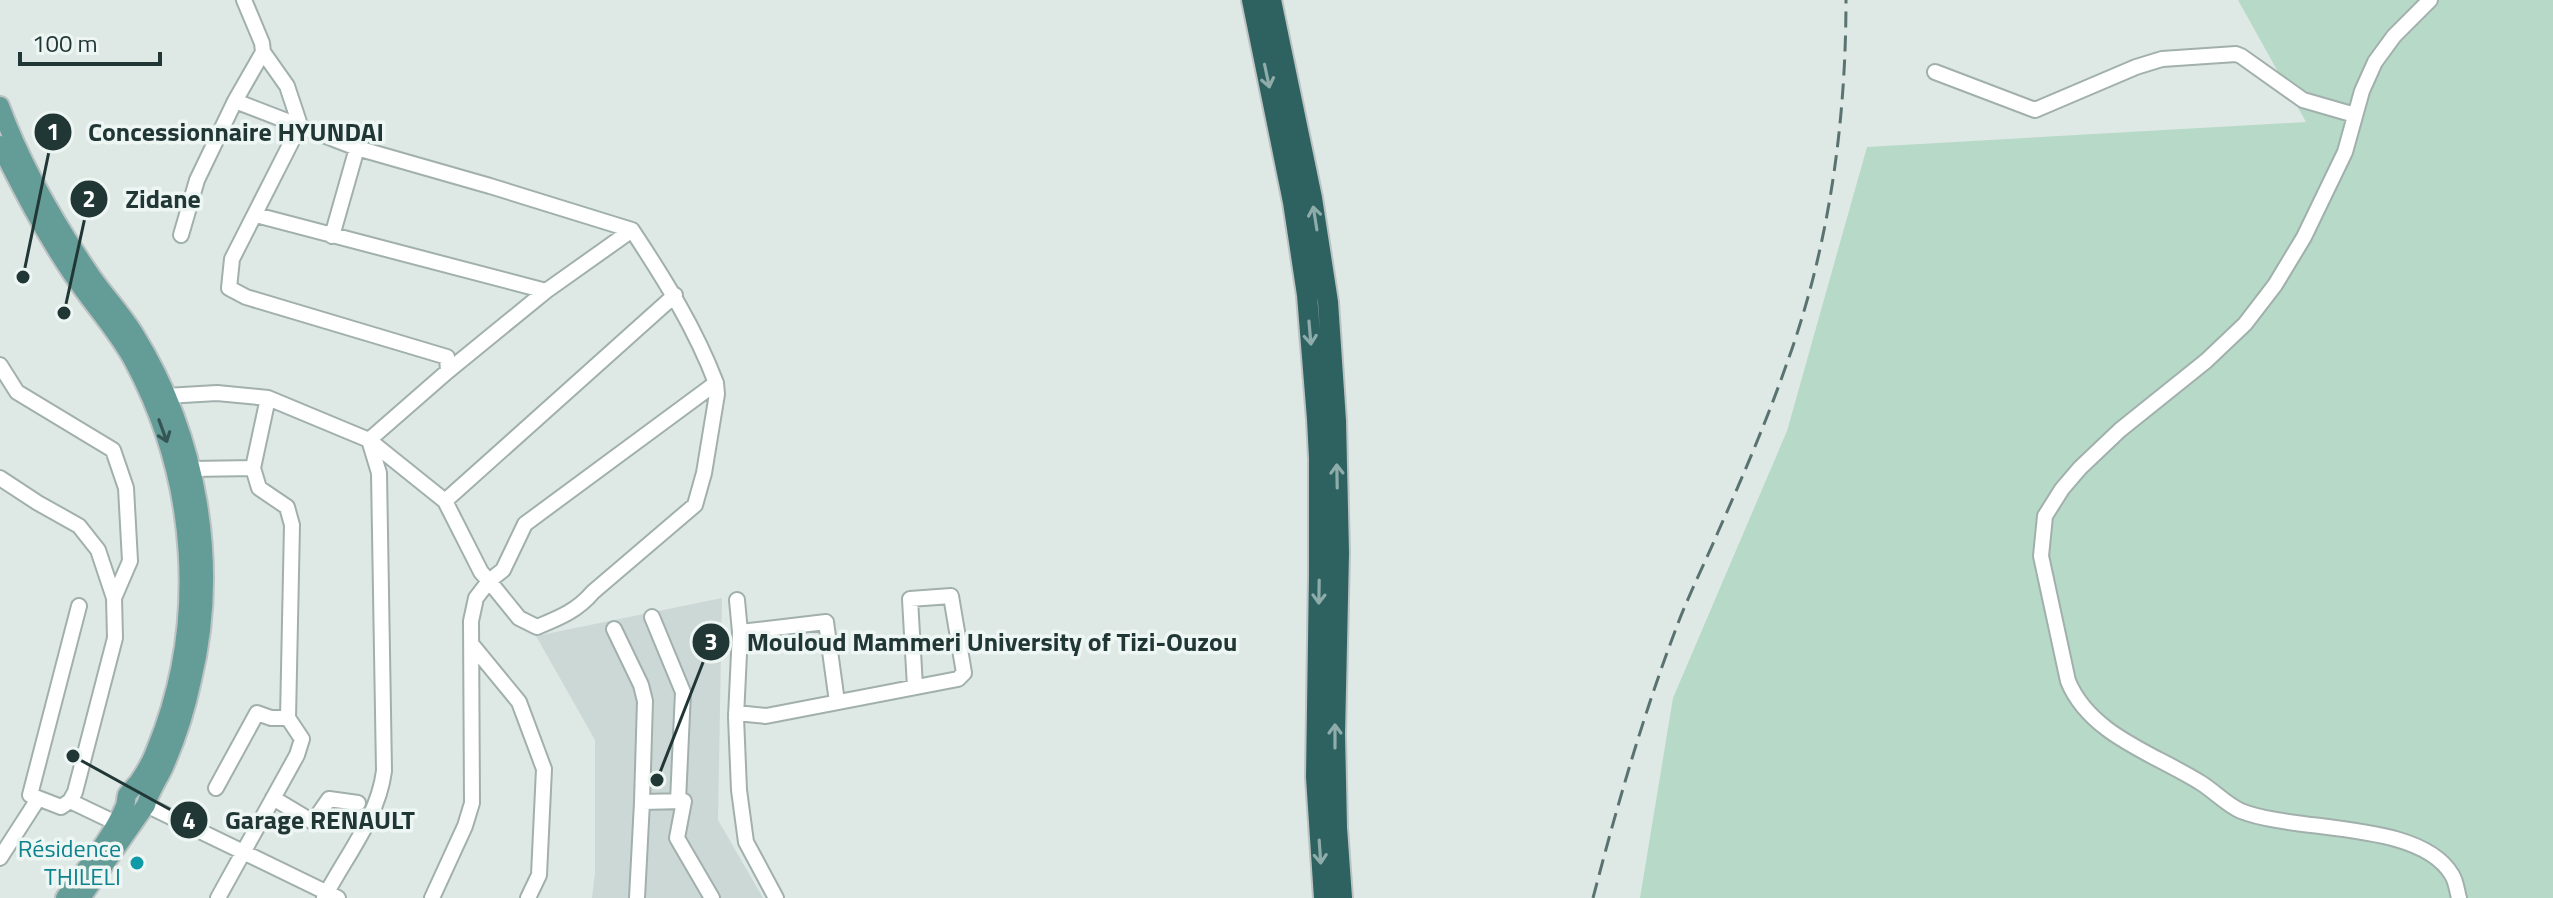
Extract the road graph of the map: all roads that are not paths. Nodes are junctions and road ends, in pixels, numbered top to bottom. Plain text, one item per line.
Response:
1 (244, 0) edge
2 (1252, 0) edge
3 (1271, 0) edge
4 (2430, 0) edge
5 (263, 52) junction
6 (1935, 72) dead end
7 (235, 101) junction
8 (0, 106) edge
9 (2355, 115) junction
10 (300, 125) junction
11 (0, 145) edge
12 (357, 148) junction
13 (256, 215) junction
14 (632, 230) junction
15 (181, 235) dead end
16 (332, 236) junction
17 (546, 291) junction
18 (675, 295) junction
19 (0, 365) edge
20 (448, 371) junction
21 (716, 383) junction
22 (166, 396) junction
23 (268, 398) junction
24 (369, 440) junction
25 (253, 468) junction
26 (192, 469) junction
27 (0, 478) edge
28 (445, 501) junction
29 (489, 581) junction
30 (114, 598) junction
31 (737, 600) dead end
32 (79, 606) dead end
33 (652, 617) dead end
34 (614, 629) dead end
35 (740, 632) junction
36 (473, 646) junction
37 (915, 687) junction
38 (837, 702) junction
39 (736, 713) junction
40 (288, 718) junction
41 (216, 788) dead end
42 (273, 798) junction
43 (38, 799) junction
44 (139, 800) junction
45 (70, 801) junction
46 (678, 801) junction
47 (642, 802) junction
48 (358, 803) dead end
49 (116, 823) junction
50 (242, 852) junction
51 (0, 858) edge
52 (330, 896) edge
53 (65, 898) edge
54 (81, 898) edge
55 (218, 898) edge
56 (432, 898) edge
57 (528, 898) edge
58 (637, 898) edge
59 (712, 898) edge
60 (776, 898) edge
61 (1324, 898) edge
62 (1342, 898) edge
63 (2459, 898) edge

1 - 5 street
2 -> 61 highway
62 -> 3 highway
4 - 9 street
5 - 7 street
5 - 10 street
6 - 9 street
7 - 10 street
7 - 15 street
8 - 22 main road
9 - 63 street
10 - 12 street
10 - 13 street
11 -> 44 main road
12 - 14 street
12 - 16 street
13 - 16 street
13 - 20 street
14 - 17 street
14 - 18 street
16 - 17 street
17 - 20 street
18 - 21 street
18 - 28 street
19 - 30 street
20 - 24 street
21 - 29 street
21 - 29 street
22 - 23 street
22 - 26 main road
23 - 24 street
23 - 25 street
24 - 28 street
24 - 52 street
25 - 26 street
25 - 40 street
26 - 44 main road
27 - 30 street
28 - 29 street
29 - 36 street
30 - 45 street
31 - 35 street
32 - 43 street
33 - 46 street
34 - 47 street
35 - 38 street
35 - 39 street
36 - 56 street
36 - 57 street
37 - 37 street
37 - 38 street
38 - 39 street
39 - 60 street
40 - 41 street
40 - 42 street
42 - 48 street
42 - 50 street
43 - 45 street
43 - 51 street
44 - 49 main road
44 - 50 street
44 - 54 main road
45 - 49 street
46 - 47 street
46 - 59 street
47 - 58 street
49 - 53 main road
50 - 52 street
50 - 55 street

